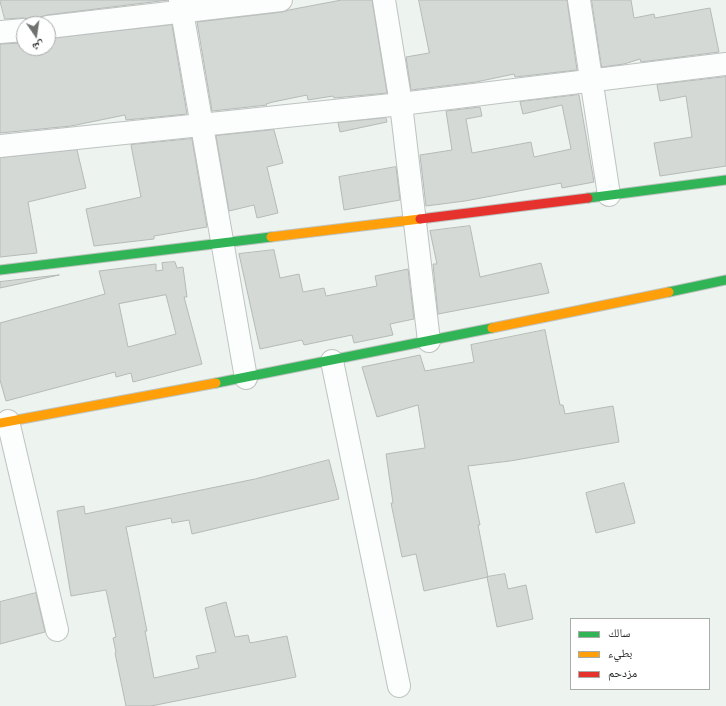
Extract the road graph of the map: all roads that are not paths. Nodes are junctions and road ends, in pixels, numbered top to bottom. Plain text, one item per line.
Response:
1 (280, 0) edge
2 (384, 0) edge
3 (579, 0) edge
4 (181, 5) edge
5 (56, 26) edge
6 (16, 31) edge
7 (0, 32) edge
8 (726, 64) edge
9 (591, 82) junction
10 (401, 104) junction
11 (201, 124) junction
12 (0, 146) edge
13 (726, 180) edge
14 (609, 195) junction
15 (415, 220) junction
16 (221, 243) junction
17 (0, 270) edge
18 (726, 280) edge
19 (429, 341) junction
20 (332, 361) junction
21 (246, 378) junction
22 (4, 422) edge
23 (56, 630) dead end
24 (399, 686) dead end

1 - 4 street
2 - 10 street
3 - 9 street
4 - 5 street
4 - 11 street
6 - 7 street
8 - 9 street
9 - 10 street
9 - 14 street
10 - 11 street
10 - 15 street
11 - 12 street
11 - 16 street
13 - 14 street
14 - 15 street
15 - 16 street
15 - 19 street
16 - 17 street
16 - 21 street
18 - 19 street
19 - 20 street
20 - 21 street
20 - 24 street
21 - 22 street
22 - 23 street

